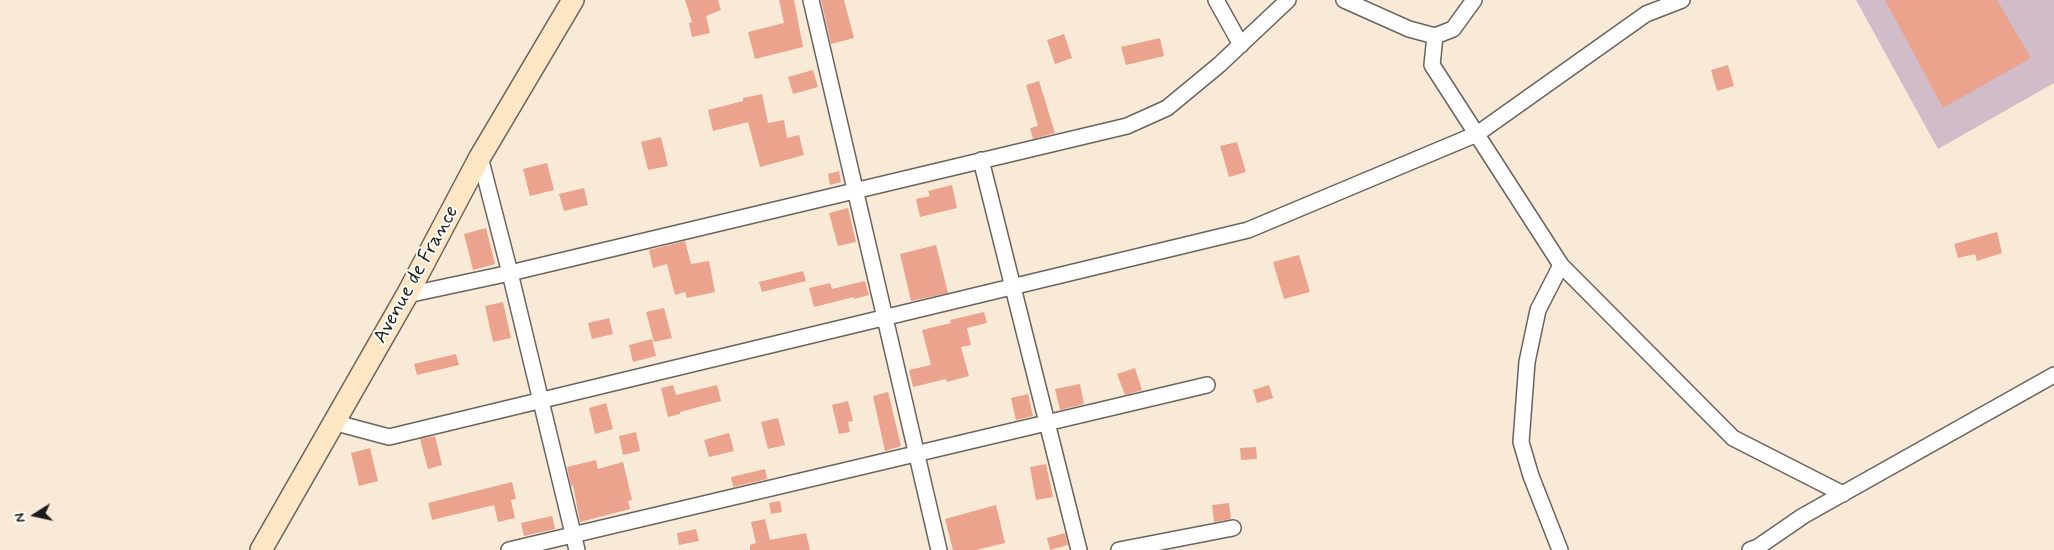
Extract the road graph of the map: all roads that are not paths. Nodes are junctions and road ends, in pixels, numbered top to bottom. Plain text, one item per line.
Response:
1 (573, 0) edge
2 (811, 0) edge
3 (1216, 0) edge
4 (1288, 0) edge
5 (1344, 0) edge
6 (1474, 0) edge
7 (1682, 0) edge
8 (1435, 36) junction
9 (1241, 45) junction
10 (1476, 134) junction
11 (480, 158) junction
12 (981, 160) junction
13 (855, 190) junction
14 (1561, 265) junction
15 (510, 273) junction
16 (1013, 286) junction
17 (408, 295) junction
18 (884, 317) junction
19 (2054, 376) edge
20 (1207, 385) dead end
21 (540, 401) junction
22 (1047, 424) junction
23 (344, 425) dead end
24 (917, 455) junction
25 (1843, 494) junction
26 (1233, 528) dead end
27 (575, 543) edge
28 (261, 550) edge
29 (509, 550) edge
30 (939, 550) edge
31 (1079, 550) edge
32 (1120, 550) edge
33 (1560, 550) edge
34 (1750, 550) edge

1 - 11 main road, Avenue de France
2 - 13 street
3 - 9 street
4 - 9 street
5 - 8 street
6 - 8 street
7 - 10 street
8 - 10 street
9 - 12 street
10 - 14 street
10 - 16 street
11 - 15 street
11 - 17 main road, Avenue de France
12 - 13 street
12 - 16 street
13 - 15 street
13 - 18 street
14 - 25 street
14 - 33 street
15 - 17 street
15 - 21 street
16 - 18 street
16 - 22 street
17 - 28 main road, Avenue de France
18 - 21 street
18 - 24 street
19 - 25 street
20 - 22 street
21 - 23 street
21 - 27 street
22 - 24 street
22 - 31 street
24 - 27 street
24 - 30 street
25 - 34 street
26 - 32 street
27 - 29 street

